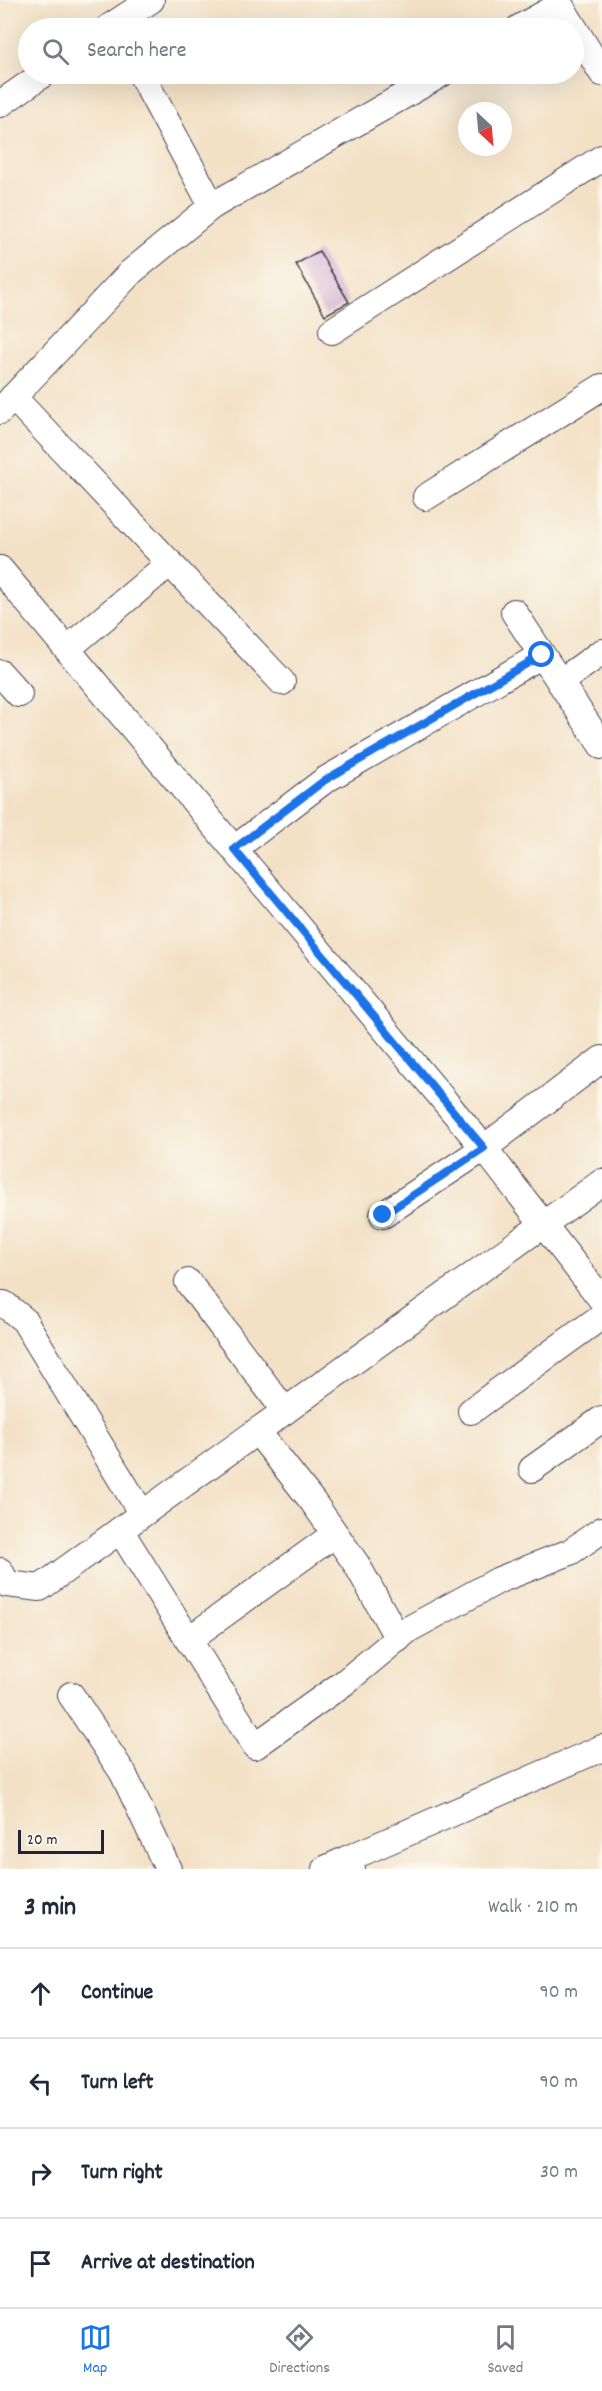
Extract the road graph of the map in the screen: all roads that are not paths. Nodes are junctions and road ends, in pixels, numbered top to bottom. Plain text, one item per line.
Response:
1 (151, 0) edge
2 (559, 2) edge
3 (126, 18) edge
4 (534, 18) edge
5 (569, 18) edge
6 (584, 43) edge
7 (602, 73) edge
8 (29, 84) edge
9 (146, 84) edge
10 (424, 84) edge
11 (0, 104) edge
12 (602, 158) edge
13 (212, 206) junction
14 (332, 331) dead end
15 (602, 387) edge
16 (7, 404) edge
17 (426, 497) dead end
18 (170, 563) junction
19 (0, 569) edge
20 (514, 612) dead end
21 (67, 649) junction
22 (602, 652) edge
23 (542, 655) junction
24 (0, 673) edge
25 (282, 682) dead end
26 (560, 682) junction
27 (19, 694) dead end
28 (602, 746) edge
29 (234, 849) junction
30 (602, 1059) edge
31 (484, 1148) junction
32 (602, 1182) edge
33 (383, 1215) dead end
34 (543, 1224) junction
35 (188, 1282) dead end
36 (602, 1300) edge
37 (0, 1304) edge
38 (602, 1316) edge
39 (285, 1411) junction
40 (471, 1411) dead end
41 (602, 1419) edge
42 (257, 1431) junction
43 (532, 1469) dead end
44 (142, 1514) junction
45 (120, 1530) junction
46 (602, 1530) edge
47 (335, 1534) junction
48 (0, 1571) edge
49 (398, 1639) junction
50 (188, 1640) junction
51 (71, 1695) dead end
52 (602, 1748) edge
53 (341, 1866) edge
54 (168, 1869) edge

1 - 3 street
2 - 4 street
2 - 5 street
6 - 7 street
8 - 11 street
9 - 13 street
10 - 13 street
12 - 14 street
13 - 16 street
15 - 17 street
16 - 18 street
18 - 21 street
18 - 25 street
19 - 21 street
20 - 23 street
21 - 29 street
22 - 26 street
23 - 26 street
23 - 29 street
24 - 27 street
26 - 28 street
29 - 31 street
30 - 31 street
31 - 33 street
31 - 34 street
32 - 34 street
34 - 36 street
34 - 39 street
35 - 39 street
37 - 44 street
38 - 40 street
39 - 42 street
41 - 43 street
42 - 44 street
42 - 47 street
44 - 45 street
45 - 48 street
45 - 50 street
46 - 49 street
47 - 49 street
47 - 50 street
49 - 50 street
51 - 54 street
52 - 53 street

